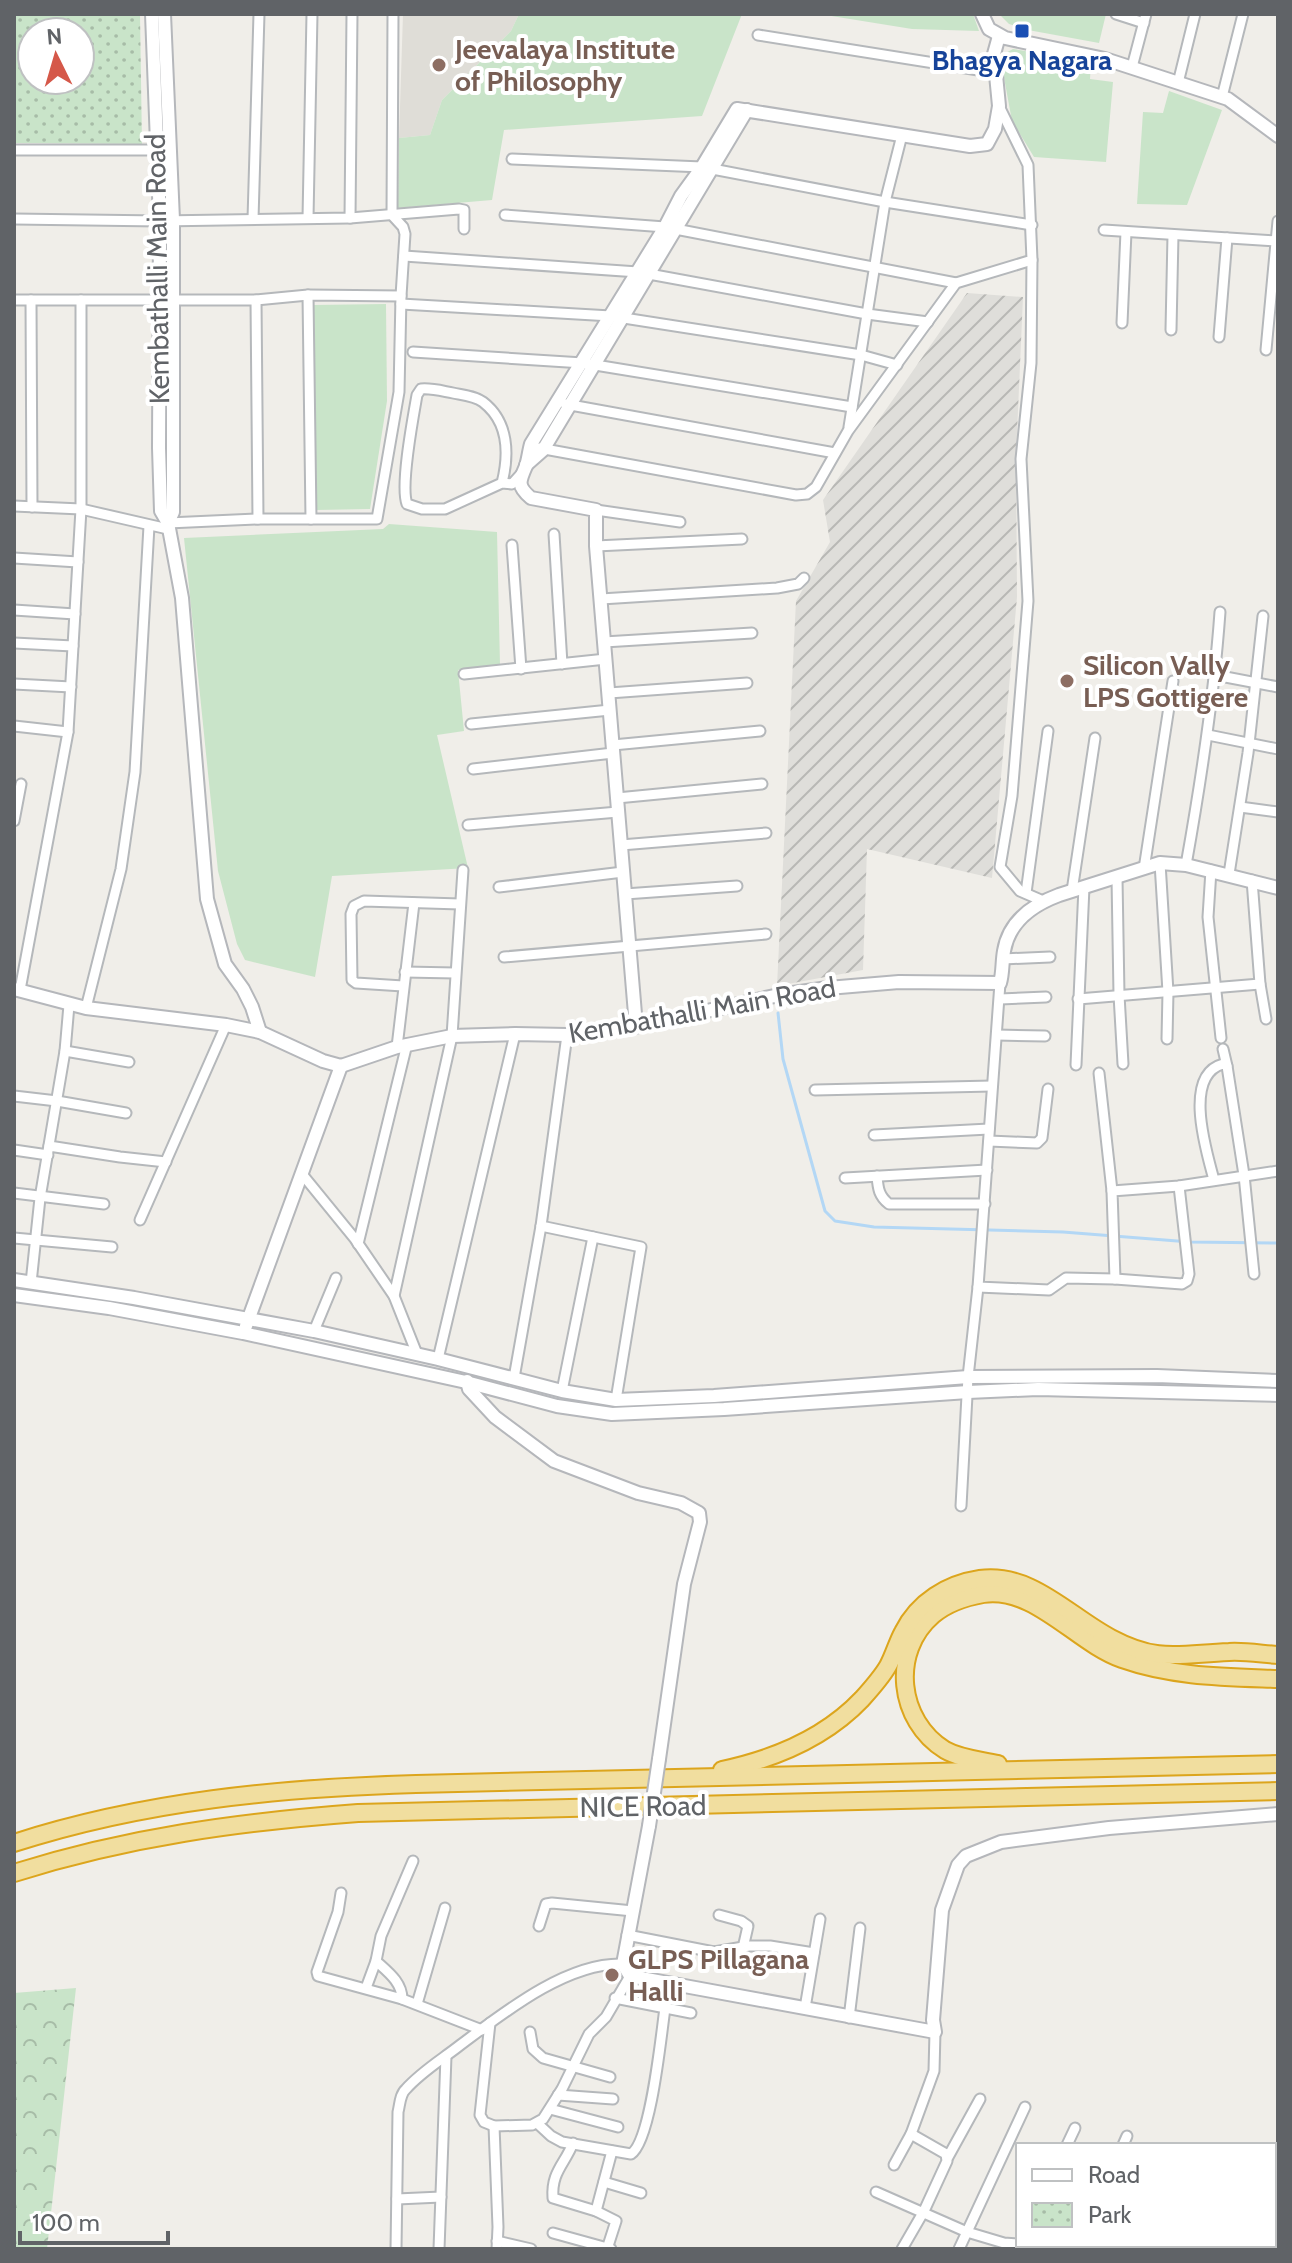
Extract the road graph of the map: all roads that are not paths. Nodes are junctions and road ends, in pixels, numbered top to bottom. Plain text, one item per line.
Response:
1 (152, 14) edge
2 (164, 14) edge
3 (259, 14) edge
4 (312, 14) edge
5 (352, 14) edge
6 (393, 14) edge
7 (982, 14) edge
8 (1116, 14) edge
9 (1195, 14) edge
10 (1243, 14) edge
11 (1145, 18) edge
12 (758, 35) dead end
13 (999, 36) junction
14 (1132, 67) junction
15 (997, 73) junction
16 (1178, 83) junction
17 (1222, 97) junction
18 (999, 106) junction
19 (902, 135) junction
20 (1278, 136) edge
21 (14, 150) edge
22 (156, 150) junction
23 (512, 159) dead end
24 (707, 168) junction
25 (885, 202) junction
26 (392, 215) junction
27 (505, 215) dead end
28 (308, 218) junction
29 (350, 218) junction
30 (14, 219) edge
31 (253, 219) junction
32 (167, 220) junction
33 (1278, 221) edge
34 (1032, 225) junction
35 (670, 228) junction
36 (464, 229) dead end
37 (1104, 230) dead end
38 (1126, 232) junction
39 (1173, 235) junction
40 (1227, 238) junction
41 (1277, 241) edge
42 (404, 256) junction
43 (1032, 260) junction
44 (875, 268) junction
45 (643, 273) junction
46 (956, 283) junction
47 (308, 295) junction
48 (14, 300) edge
49 (31, 300) junction
50 (81, 300) junction
51 (174, 300) junction
52 (256, 300) junction
53 (401, 300) junction
54 (159, 301) junction
55 (867, 314) junction
56 (617, 317) junction
57 (928, 322) junction
58 (1122, 323) dead end
59 (1171, 330) dead end
60 (1219, 337) dead end
61 (1266, 350) dead end
62 (413, 352) dead end
63 (861, 355) junction
64 (588, 364) junction
65 (897, 365) junction
66 (399, 392) junction
67 (417, 395) junction
68 (564, 404) junction
69 (852, 407) junction
70 (848, 431) junction
71 (537, 447) junction
72 (835, 453) junction
73 (524, 470) junction
74 (502, 483) junction
75 (14, 506) edge
76 (32, 507) junction
77 (81, 509) junction
78 (596, 510) junction
79 (258, 519) junction
80 (311, 519) junction
81 (680, 522) dead end
82 (149, 526) junction
83 (168, 526) junction
84 (554, 534) dead end
85 (742, 539) dead end
86 (512, 545) dead end
87 (596, 546) junction
88 (14, 558) edge
89 (78, 562) junction
90 (804, 578) dead end
91 (601, 599) junction
92 (14, 610) edge
93 (1220, 612) dead end
94 (75, 614) junction
95 (1263, 616) dead end
96 (752, 633) dead end
97 (604, 642) junction
98 (14, 643) edge
99 (73, 646) junction
100 (606, 659) junction
101 (562, 664) junction
102 (521, 669) junction
103 (464, 674) dead end
104 (1215, 675) junction
105 (1173, 681) dead end
106 (1256, 682) junction
107 (747, 683) dead end
108 (14, 684) edge
109 (71, 687) junction
110 (1278, 687) edge
111 (609, 693) junction
112 (610, 710) junction
113 (471, 724) dead end
114 (14, 726) edge
115 (760, 731) dead end
116 (1048, 731) dead end
117 (68, 732) junction
118 (1208, 735) junction
119 (1095, 738) dead end
120 (1249, 744) junction
121 (613, 749) junction
122 (1278, 749) edge
123 (473, 769) dead end
124 (21, 784) dead end
125 (762, 784) dead end
126 (617, 798) junction
127 (1240, 807) junction
128 (618, 812) junction
129 (1278, 812) edge
130 (14, 821) edge
131 (468, 825) dead end
132 (766, 833) dead end
133 (621, 845) junction
134 (1160, 863) junction
135 (1186, 865) junction
136 (1144, 869) junction
137 (463, 870) dead end
138 (1211, 870) junction
139 (623, 872) junction
140 (1229, 874) junction
141 (1117, 878) junction
142 (1252, 880) junction
143 (737, 886) dead end
144 (499, 887) dead end
145 (1278, 888) edge
146 (1078, 889) junction
147 (1026, 893) junction
148 (625, 894) junction
149 (1043, 901) junction
150 (414, 903) junction
151 (460, 904) junction
152 (766, 934) dead end
153 (629, 945) junction
154 (504, 957) dead end
155 (1050, 957) dead end
156 (1003, 959) junction
157 (405, 972) junction
158 (455, 973) junction
159 (1000, 983) junction
160 (1260, 984) junction
161 (403, 986) junction
162 (1215, 988) junction
163 (17, 989) edge
164 (1168, 992) junction
165 (1119, 995) junction
166 (1046, 997) dead end
167 (1000, 999) junction
168 (1078, 999) junction
169 (69, 1005) junction
170 (86, 1008) junction
171 (1266, 1019) dead end
172 (226, 1025) junction
173 (636, 1026) junction
174 (260, 1032) junction
175 (515, 1034) junction
176 (567, 1035) junction
177 (997, 1035) junction
178 (452, 1036) junction
179 (1045, 1036) dead end
180 (1221, 1038) dead end
181 (1167, 1039) dead end
182 (402, 1045) junction
183 (1223, 1049) dead end
184 (65, 1051) junction
185 (129, 1062) dead end
186 (1123, 1064) dead end
187 (1076, 1065) dead end
188 (341, 1066) junction
189 (1227, 1066) junction
190 (1099, 1073) dead end
191 (992, 1086) junction
192 (1048, 1089) dead end
193 (815, 1090) dead end
194 (14, 1096) edge
195 (57, 1101) junction
196 (126, 1113) dead end
197 (989, 1129) junction
198 (874, 1135) dead end
199 (989, 1141) junction
200 (14, 1150) edge
201 (48, 1150) junction
202 (166, 1162) junction
203 (987, 1170) junction
204 (1278, 1171) edge
205 (302, 1174) junction
206 (1244, 1175) junction
207 (877, 1176) junction
208 (845, 1178) dead end
209 (1214, 1180) junction
210 (1179, 1186) junction
211 (1112, 1191) junction
212 (14, 1193) edge
213 (40, 1198) junction
214 (104, 1204) dead end
215 (985, 1204) junction
216 (140, 1220) dead end
217 (541, 1226) junction
218 (593, 1237) junction
219 (14, 1238) edge
220 (36, 1240) junction
221 (358, 1244) junction
222 (112, 1247) dead end
223 (1254, 1274) dead end
224 (336, 1278) dead end
225 (1115, 1279) junction
226 (14, 1280) edge
227 (31, 1283) junction
228 (978, 1287) junction
229 (14, 1295) edge
230 (394, 1296) junction
231 (248, 1319) junction
232 (314, 1331) junction
233 (243, 1333) junction
234 (417, 1354) junction
235 (438, 1359) junction
236 (470, 1367) junction
237 (968, 1377) junction
238 (514, 1378) junction
239 (1278, 1381) edge
240 (466, 1382) junction
241 (562, 1391) junction
242 (968, 1392) junction
243 (1278, 1395) edge
244 (616, 1400) junction
245 (961, 1506) dead end
246 (1278, 1655) edge
247 (1278, 1679) edge
248 (1278, 1764) edge
249 (1023, 1770) junction
250 (685, 1778) junction
251 (1278, 1791) edge
252 (1278, 1814) edge
253 (14, 1843) edge
254 (413, 1861) dead end
255 (14, 1873) edge
256 (341, 1893) dead end
257 (445, 1908) dead end
258 (633, 1911) junction
259 (719, 1915) dead end
260 (820, 1919) dead end
261 (539, 1926) dead end
262 (860, 1928) dead end
263 (627, 1935) junction
264 (743, 1948) junction
265 (814, 1953) junction
266 (376, 1961) junction
267 (626, 1970) junction
268 (366, 1988) junction
269 (615, 1998) junction
270 (402, 1999) junction
271 (417, 2004) junction
272 (665, 2008) junction
273 (805, 2008) junction
274 (691, 2013) dead end
275 (849, 2018) junction
276 (486, 2026) junction
277 (530, 2032) dead end
278 (935, 2032) junction
279 (446, 2056) junction
280 (573, 2067) junction
281 (610, 2077) dead end
282 (558, 2095) junction
283 (613, 2099) dead end
284 (980, 2099) dead end
285 (1025, 2107) dead end
286 (550, 2109) junction
287 (537, 2123) junction
288 (494, 2126) junction
289 (618, 2127) dead end
290 (1075, 2128) dead end
291 (911, 2134) junction
292 (573, 2143) junction
293 (1068, 2143) edge
294 (612, 2151) junction
295 (948, 2157) junction
296 (894, 2165) dead end
297 (604, 2182) junction
298 (876, 2192) dead end
299 (641, 2193) dead end
300 (441, 2197) junction
301 (397, 2199) junction
302 (596, 2211) junction
303 (924, 2211) junction
304 (967, 2232) junction
305 (553, 2233) dead end
306 (497, 2245) edge
307 (1016, 2245) edge
308 (396, 2249) edge
309 (439, 2249) edge
310 (531, 2249) edge
311 (609, 2249) edge
312 (902, 2249) edge
313 (959, 2249) edge

1 - 22 street, Kembathalli Main Road
2 - 32 street, Kembathalli Main Road
3 - 31 street
4 - 28 street
5 - 29 street
6 - 26 street
7 - 13 street
8 - 11 street
9 - 16 street
10 - 17 street
11 - 14 street
12 - 15 street
13 - 14 street
13 - 15 street
14 - 16 street
15 - 18 street
16 - 17 street
17 - 20 street
18 - 19 street
18 - 34 street
19 - 24 street
19 - 25 street
21 - 22 street
22 - 32 street, Kembathalli Main Road
23 - 24 street
24 - 25 street
24 - 35 street
25 - 34 street
25 - 44 street
26 - 29 street
26 - 36 street
26 - 42 street
27 - 35 street
28 - 29 street
28 - 31 street
30 - 32 street
31 - 32 street
32 - 51 street, Kembathalli Main Road
32 - 54 street, Kembathalli Main Road
33 - 41 street
34 - 43 street
35 - 44 street
35 - 45 street
37 - 38 street
38 - 39 street
38 - 58 street
39 - 40 street
39 - 59 street
40 - 41 street
40 - 60 street
41 - 61 street
42 - 45 street
42 - 53 street
43 - 46 street
43 - 147 street
44 - 46 street
44 - 55 street
45 - 55 street
45 - 56 street
46 - 57 street
47 - 52 street
47 - 53 street
47 - 80 street
48 - 49 street
49 - 50 street
49 - 76 street
50 - 54 street
50 - 77 street
51 - 52 street
51 - 54 street
51 - 83 street, Kembathalli Main Road
52 - 79 street
53 - 56 street
53 - 66 street
54 - 83 street, Kembathalli Main Road
55 - 57 street
55 - 63 street
56 - 63 street
56 - 64 street
57 - 65 street
62 - 64 street
63 - 65 street
63 - 69 street
64 - 68 street
64 - 69 street
65 - 70 street
66 - 67 street
66 - 80 street
67 - 74 street
67 - 74 street
68 - 71 street
68 - 72 street
69 - 70 street
70 - 72 street
71 - 72 street
71 - 73 street
73 - 74 street
73 - 78 street
75 - 76 street
76 - 77 street
77 - 82 street
77 - 89 street
78 - 81 street
78 - 87 street
79 - 80 street
79 - 83 street
82 - 83 street
82 - 170 street
83 - 174 street, Kembathalli Main Road
84 - 101 street
85 - 87 street
86 - 102 street
87 - 91 street
88 - 89 street
89 - 94 street
90 - 91 street
91 - 97 street
92 - 94 street
93 - 104 street
94 - 99 street
95 - 106 street
96 - 97 street
97 - 100 street
98 - 99 street
99 - 109 street
100 - 101 street
100 - 111 street
101 - 102 street
102 - 103 street
104 - 106 street
104 - 118 street
105 - 136 street
106 - 110 street
106 - 120 street
107 - 111 street
108 - 109 street
109 - 117 street
111 - 112 street
112 - 113 street
112 - 121 street
114 - 117 street
115 - 121 street
116 - 147 street
117 - 163 street
118 - 120 street
118 - 135 street
119 - 146 street
120 - 122 street
120 - 127 street
121 - 123 street
121 - 126 street
124 - 130 street
125 - 126 street
126 - 128 street
127 - 129 street
127 - 140 street
128 - 131 street
128 - 133 street
132 - 133 street
133 - 139 street
134 - 135 street
134 - 136 street
134 - 164 street
135 - 138 street
136 - 141 street
137 - 151 street
138 - 140 street
138 - 162 street
139 - 144 street
139 - 148 street
140 - 142 street
141 - 146 street
141 - 165 street
142 - 145 street
142 - 160 street
143 - 148 street
146 - 149 street
146 - 168 street
147 - 149 street
148 - 153 street
149 - 156 street
150 - 151 street
150 - 157 street
150 - 161 street
151 - 158 street
152 - 153 street
153 - 154 street
153 - 173 street
155 - 156 street
156 - 159 street
157 - 158 street
157 - 161 street
158 - 178 street
159 - 167 street
159 - 173 street, Kembathalli Main Road
160 - 162 street
160 - 171 street
161 - 182 street
162 - 164 street
162 - 180 street
163 - 169 street
164 - 165 street
164 - 181 street
165 - 168 street
165 - 186 street
166 - 167 street
167 - 177 street
168 - 187 street
169 - 170 street
169 - 184 street
170 - 172 street
172 - 174 street
172 - 202 street
173 - 176 street, Kembathalli Main Road
174 - 188 street
175 - 176 street, Kembathalli Main Road
175 - 178 street, Kembathalli Main Road
175 - 235 street
176 - 217 street
177 - 179 street
177 - 191 street
178 - 182 street, Kembathalli Main Road
178 - 230 street
182 - 188 street, Kembathalli Main Road
182 - 221 street
183 - 189 street
184 - 185 street
184 - 195 street
188 - 205 street
189 - 206 street
189 - 209 street
190 - 211 street
191 - 193 street
191 - 197 street
192 - 199 street
194 - 195 street
195 - 196 street
195 - 201 street
197 - 198 street
197 - 199 street
199 - 203 street
200 - 201 street
201 - 202 street
201 - 213 street
202 - 216 street
203 - 207 street
203 - 215 street
204 - 206 street
205 - 221 street
205 - 231 street
206 - 209 street
206 - 223 street
207 - 208 street
207 - 215 street
209 - 210 street
210 - 211 street
210 - 225 street
211 - 225 street
212 - 213 street
213 - 214 street
213 - 220 street
215 - 228 street
217 - 218 street
217 - 238 street
218 - 241 street
218 - 244 street
219 - 220 street
220 - 222 street
220 - 227 street
221 - 230 street
224 - 232 street
225 - 228 street
226 - 227 street
227 - 231 street
228 - 237 street
229 - 233 street
230 - 234 street
231 - 232 street
231 - 233 street
232 - 234 street
233 - 240 street
234 - 235 street
235 - 236 street
236 - 238 street
236 - 240 street
237 - 239 street
237 - 242 street
237 - 244 street
238 - 241 street
240 - 242 street
240 - 258 street, bridge
241 - 244 street
242 - 243 street
242 - 245 street
246 - 250 highway
247 - 249 highway
248 - 249 highway, NICE Road
249 - 250 highway, NICE Road
250 - 253 highway, NICE Road
251 - 255 highway, NICE Road
252 - 278 street
254 - 266 street
256 - 268 street
257 - 271 street
258 - 261 street
258 - 263 street
259 - 264 street
260 - 265 street
262 - 275 street
263 - 264 street
263 - 267 street
264 - 265 street
265 - 273 street
266 - 268 street
266 - 270 street
267 - 269 street
267 - 273 street
267 - 276 street
268 - 270 street
269 - 272 street
269 - 280 street
270 - 271 street
271 - 276 street
272 - 274 street
272 - 294 street
273 - 275 street
275 - 278 street
276 - 279 street
276 - 288 street
277 - 280 street
278 - 291 street
279 - 300 street
279 - 301 street
280 - 281 street
280 - 282 street
282 - 283 street
282 - 286 street
284 - 295 street
285 - 304 street
286 - 287 street
286 - 289 street
287 - 288 street
287 - 292 street
288 - 306 street
290 - 293 street
291 - 295 street
291 - 296 street
292 - 294 street
292 - 302 street
294 - 297 street
295 - 303 street
297 - 299 street
297 - 302 street
298 - 303 street
300 - 301 street
300 - 309 street
301 - 308 street
302 - 311 street
303 - 304 street
303 - 312 street
304 - 307 street
304 - 313 street
305 - 311 street
306 - 310 street

